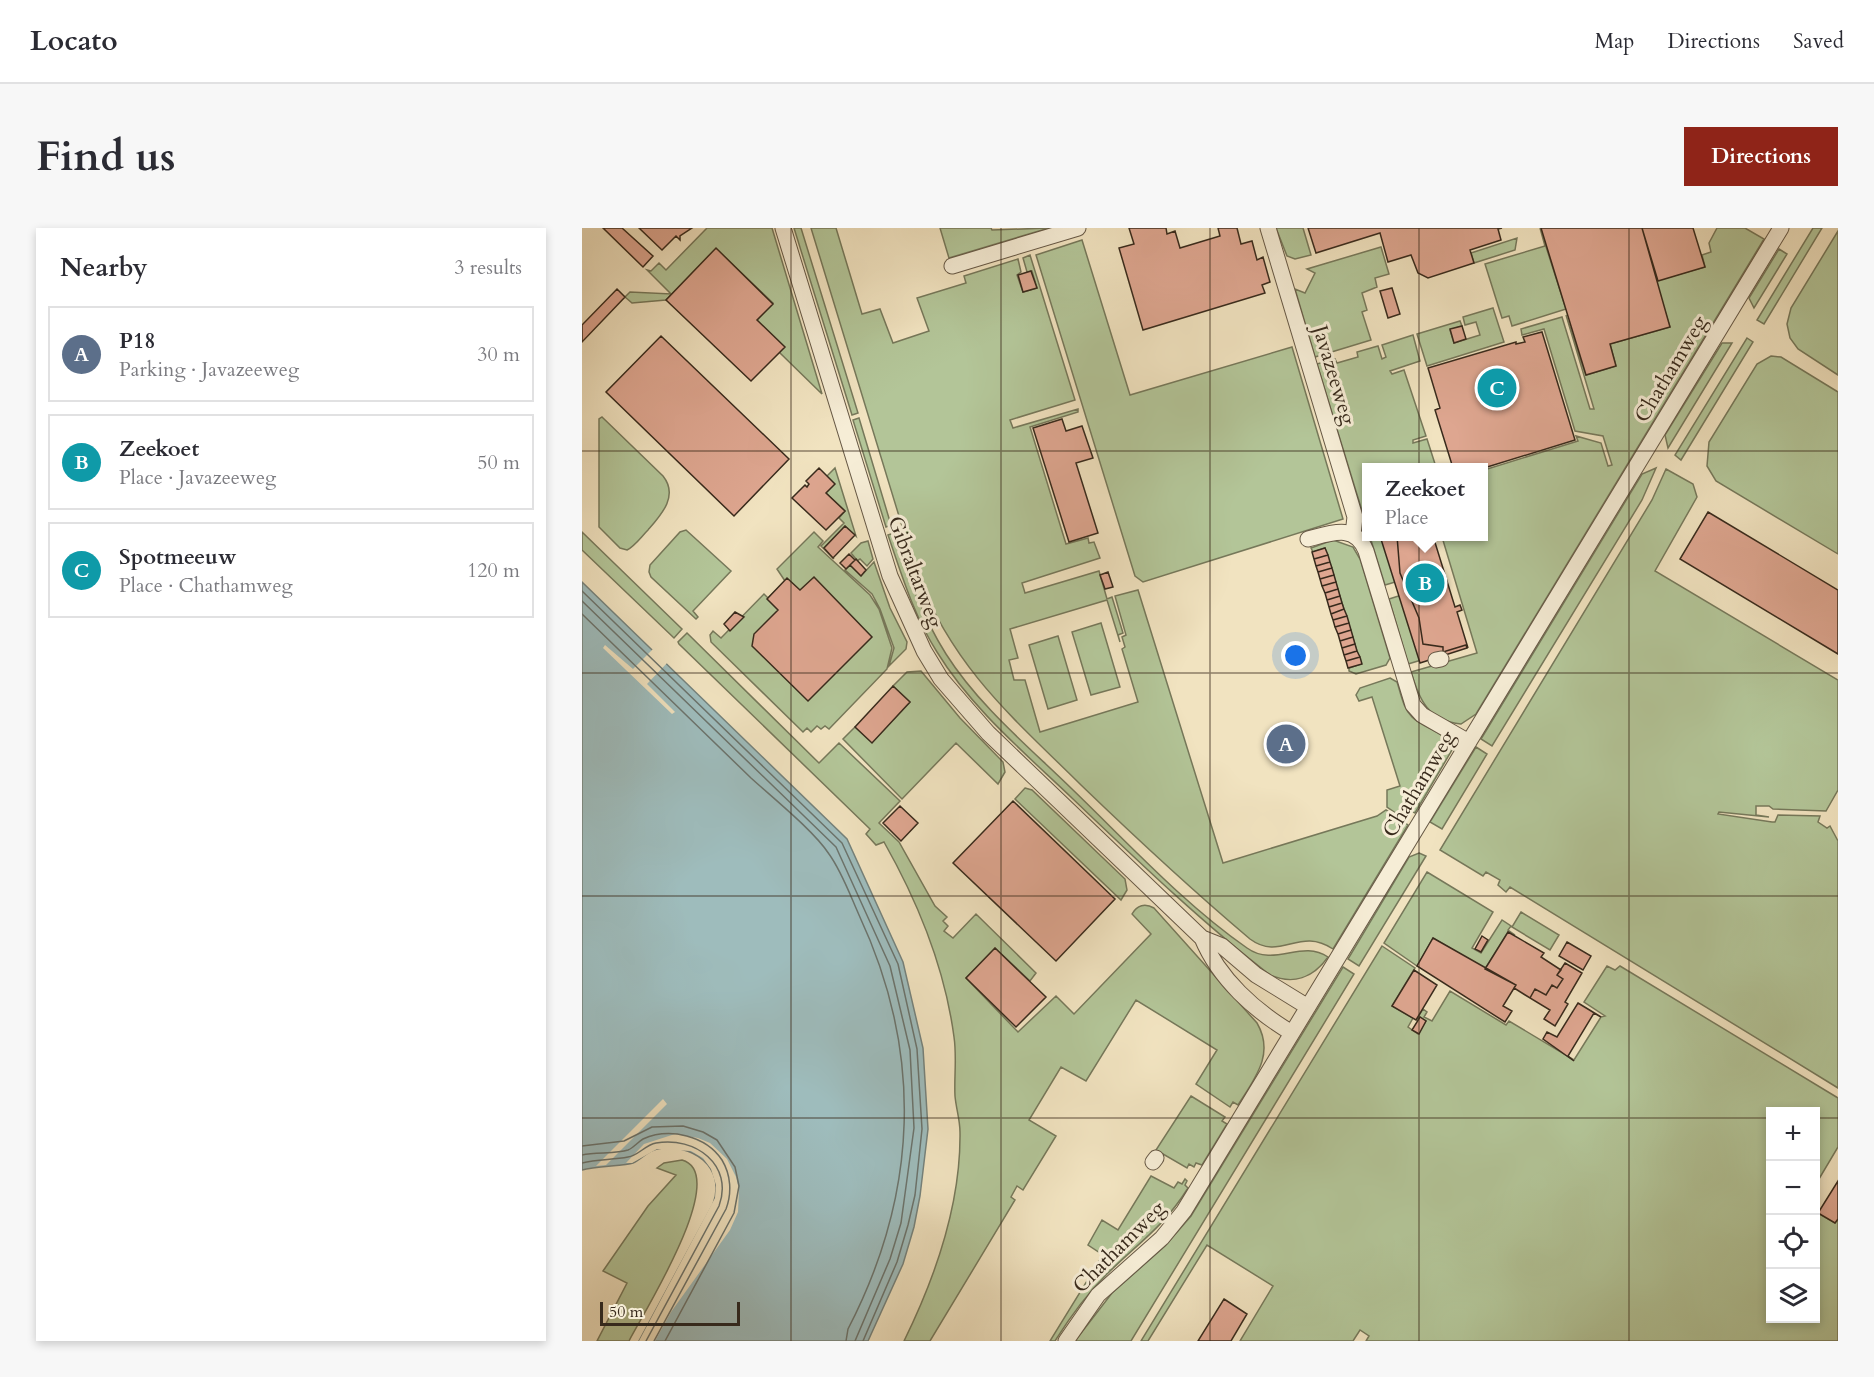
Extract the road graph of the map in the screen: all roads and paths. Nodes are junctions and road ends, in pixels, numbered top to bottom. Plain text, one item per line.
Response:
1 (783, 228) edge
2 (1078, 228) edge
3 (1268, 228) edge
4 (1781, 228) edge
5 (952, 266) dead end
6 (1353, 534) junction
7 (1308, 539) dead end
8 (1469, 742) junction
9 (1202, 938) junction
10 (1308, 1007) junction
11 (1292, 1033) junction
12 (1066, 1341) edge

1 - 9 street, Gibraltarweg
2 - 5 street
3 - 6 street, Javazeeweg
4 - 8 street, Chathamweg
6 - 7 street
6 - 8 street, Javazeeweg
8 - 10 street, Chathamweg
9 - 10 street, Gibraltarweg
9 - 11 street, Gibraltarweg
10 - 11 street, Chathamweg
11 - 12 street, Chathamweg

